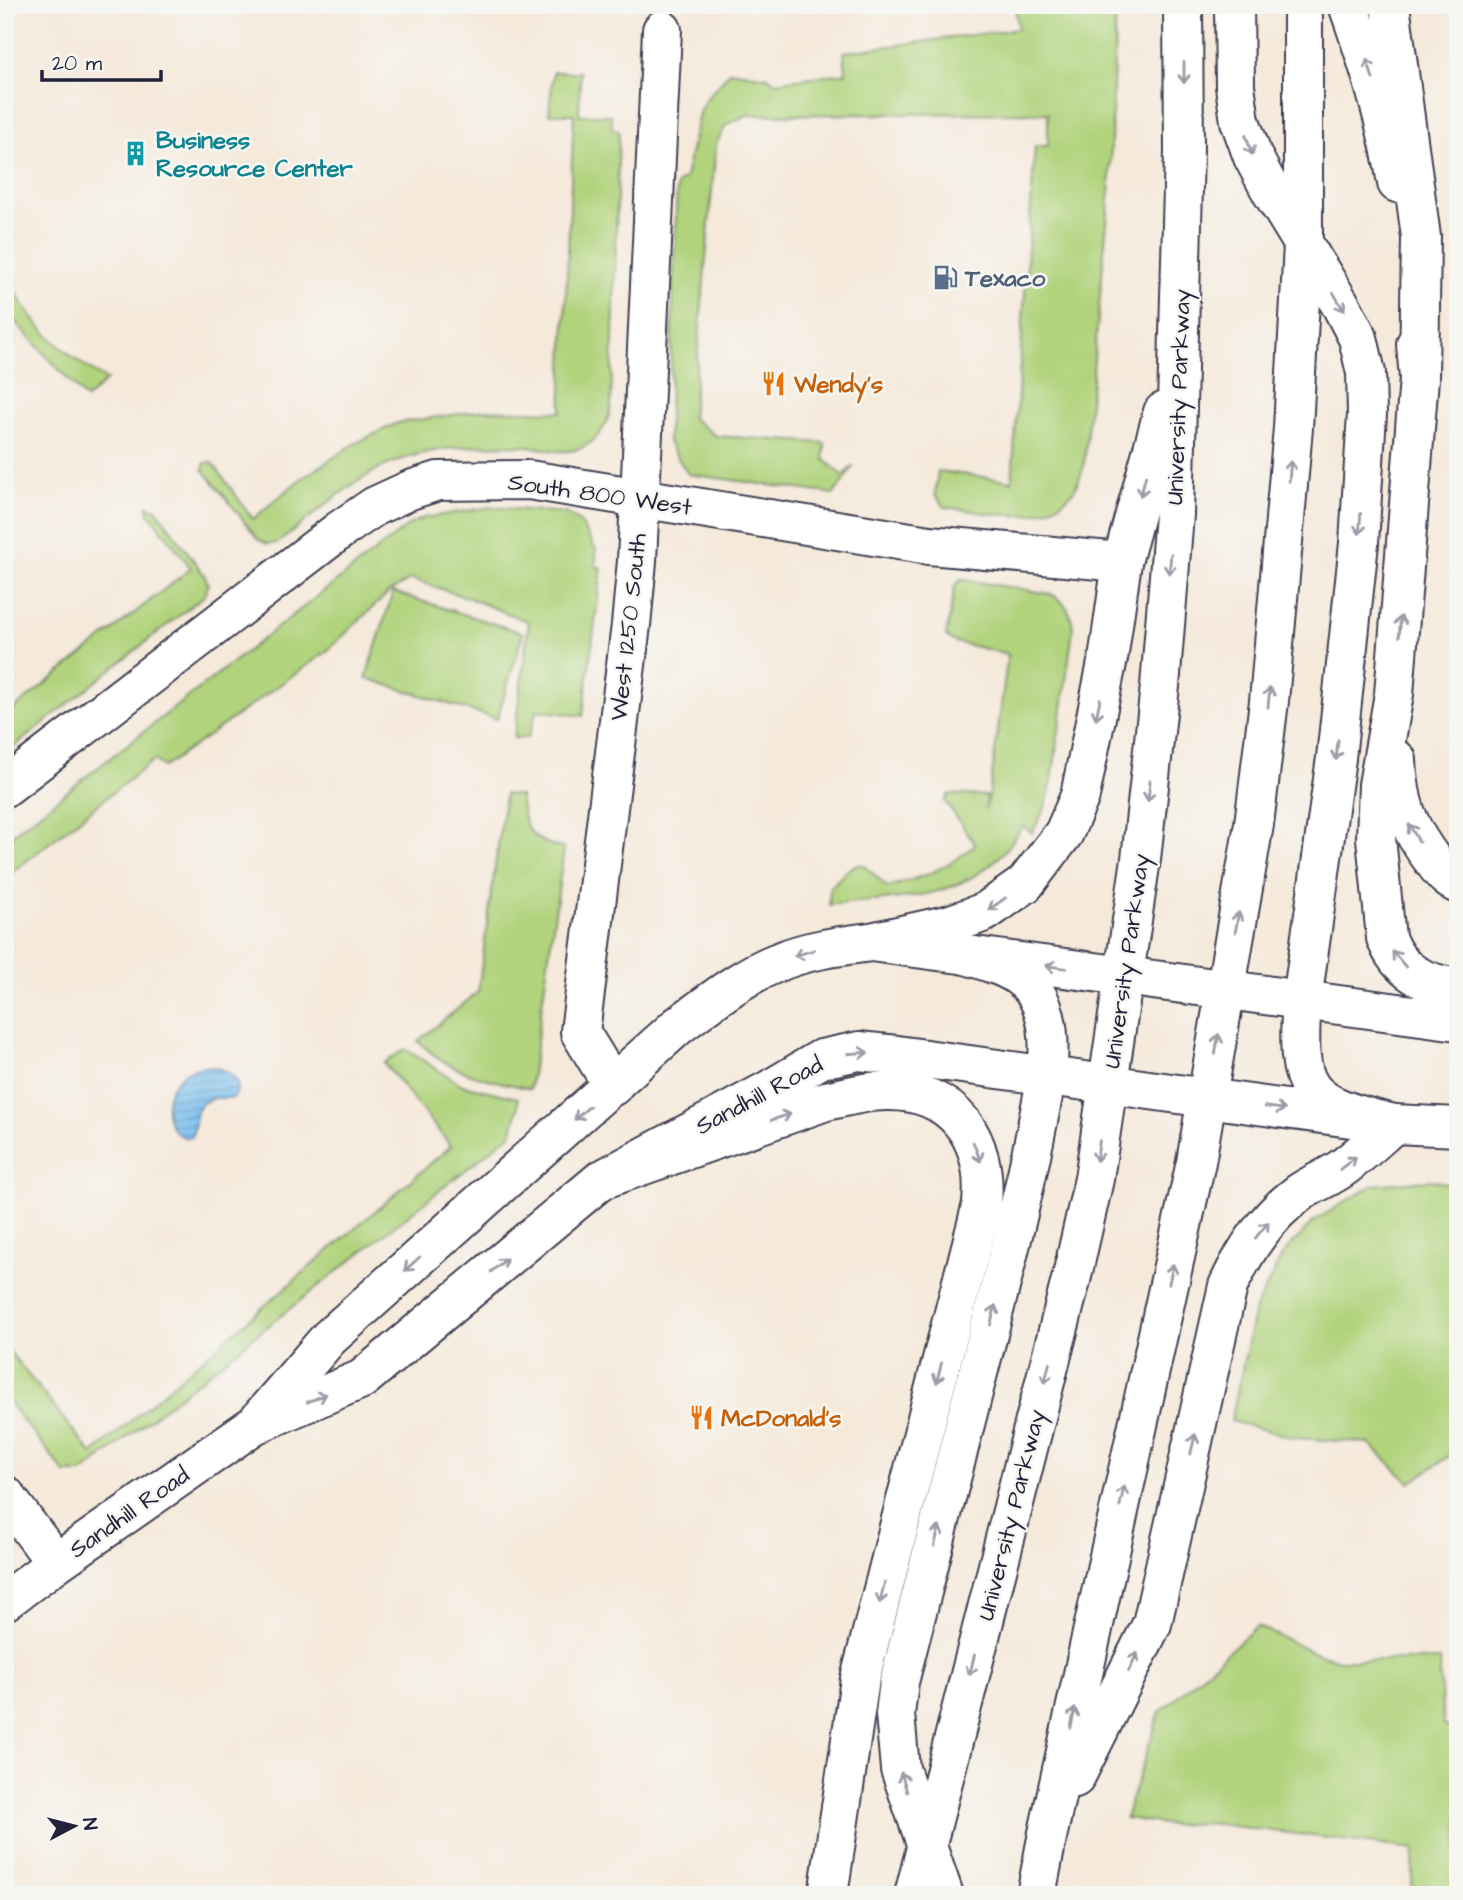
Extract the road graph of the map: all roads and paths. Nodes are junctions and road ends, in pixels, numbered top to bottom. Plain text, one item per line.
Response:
1 (1183, 5) edge
2 (1234, 5) edge
3 (1303, 5) edge
4 (1348, 5) edge
5 (1390, 5) edge
6 (662, 30) dead end
7 (1303, 244) junction
8 (1180, 349) junction
9 (1419, 378) junction
10 (639, 496) junction
11 (1122, 562) junction
12 (1394, 694) junction
13 (5, 788) edge
14 (1458, 884) edge
15 (871, 942) junction
16 (967, 955) junction
17 (1124, 976) junction
18 (1458, 988) edge
19 (1226, 989) junction
20 (1302, 1000) junction
21 (1458, 1021) edge
22 (1046, 1076) junction
23 (1108, 1084) junction
24 (613, 1086) junction
25 (1208, 1098) junction
26 (1394, 1124) junction
27 (1458, 1127) edge
28 (1458, 1153) edge
29 (601, 1180) junction
30 (254, 1424) junction
31 (5, 1495) edge
32 (56, 1563) junction
33 (5, 1601) edge
34 (1048, 1833) junction
35 (926, 1846) junction
36 (828, 1895) edge
37 (914, 1895) edge
38 (944, 1895) edge
39 (1036, 1895) edge

1 -> 8 main road, University Parkway
2 -> 7 main road
3 - 7 main road
9 -> 4 main road
5 - 9 main road
6 - 10 main road, West 1250 South
19 -> 7 main road
7 -> 20 main road
8 -> 11 main road
8 -> 17 main road, University Parkway
12 -> 9 main road
10 - 11 main road, South 800 West
10 - 13 main road, South 800 West
10 - 24 main road, West 1250 South
11 -> 15 main road
14 -> 12 main road
18 -> 12 main road
15 - 16 main road, Sandhill Road
15 -> 24 main road, Sandhill Road
17 -> 16 main road, Sandhill Road
16 - 22 main road
17 - 19 main road, Sandhill Road
17 - 23 main road, University Parkway
19 - 20 main road, Sandhill Road
25 -> 19 main road
20 - 21 main road, Sandhill Road
20 - 26 main road
22 - 23 main road, Sandhill Road
29 -> 22 main road, Sandhill Road
35 -> 22 main road
23 - 25 main road, Sandhill Road
23 -> 35 main road, University Parkway
24 -> 30 main road, Sandhill Road
25 -> 26 main road, Sandhill Road
34 -> 25 main road
26 - 27 main road
26 - 28 main road
34 -> 26 main road
30 -> 29 main road, Sandhill Road
29 -> 36 main road
30 - 32 main road, Sandhill Road
31 - 32 main road
32 - 33 main road, Sandhill Road
34 - 39 main road
35 - 37 main road, University Parkway
35 - 38 main road

